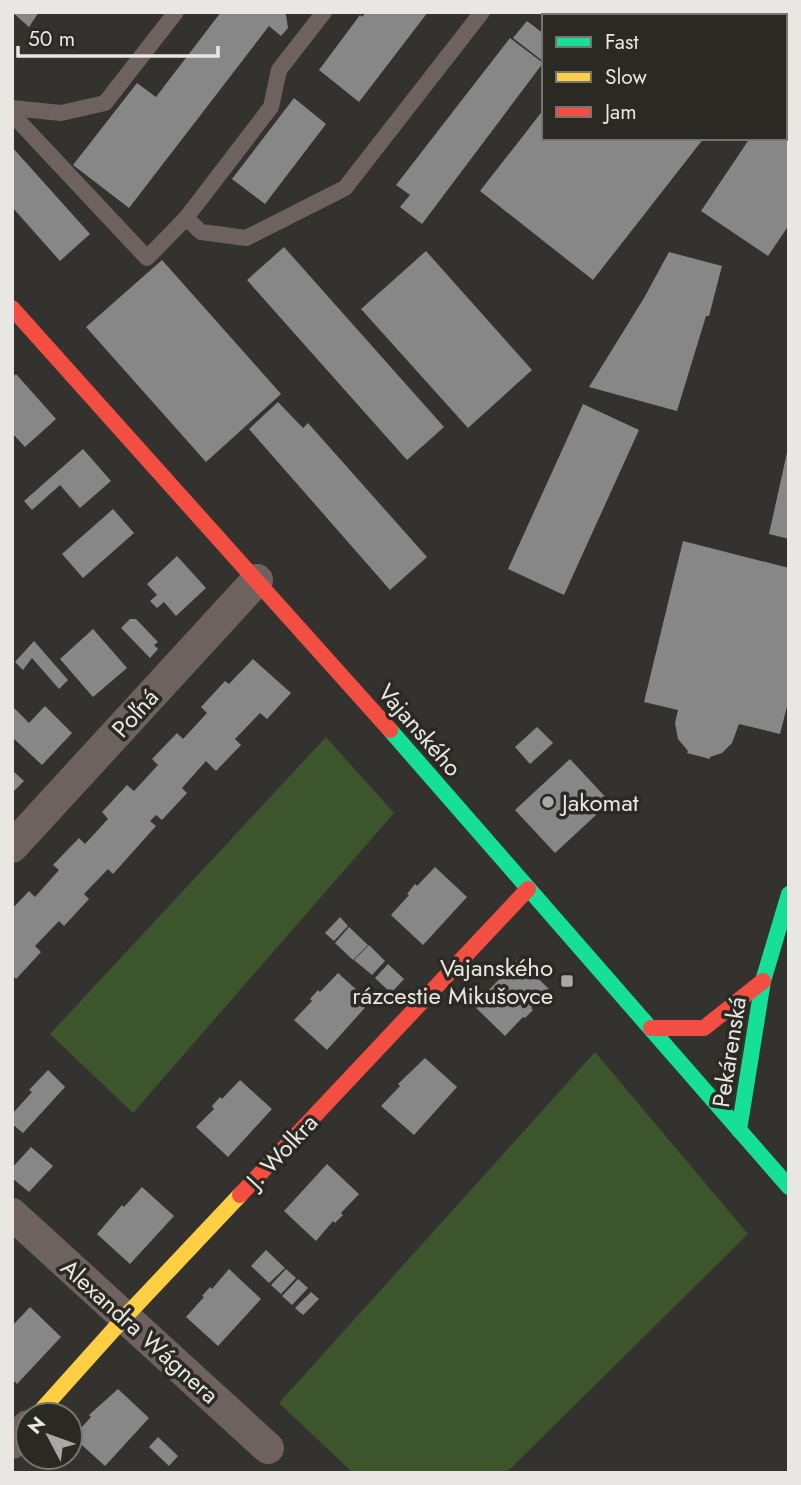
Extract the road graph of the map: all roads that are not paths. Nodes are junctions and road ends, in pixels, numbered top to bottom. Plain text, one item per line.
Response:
1 (176, 12) edge
2 (324, 12) edge
3 (482, 12) edge
4 (12, 108) edge
5 (12, 114) edge
6 (186, 218) junction
7 (12, 308) edge
8 (257, 580) junction
9 (12, 847) edge
10 (528, 889) junction
11 (789, 894) edge
12 (764, 981) junction
13 (651, 1028) junction
14 (738, 1130) junction
15 (789, 1187) edge
16 (12, 1214) edge
17 (124, 1318) junction
18 (50, 1401) edge
19 (268, 1448) dead end

1 - 4 lane
2 - 6 lane
3 - 6 lane
5 - 6 lane
7 - 8 main road, Vajanského
8 - 9 street, Poľná
8 - 10 main road, Vajanského
10 - 13 main road, Vajanského
10 - 17 main road, J. Wolkra
11 - 12 main road, Pekárenská
12 - 13 main road, Pekárenská
12 - 14 main road, Pekárenská
13 - 14 main road, Vajanského
14 - 15 main road, Vajanského
16 - 17 street, Alexandra Wágnera
17 - 18 main road, J. Wolkra
17 - 19 street, Alexandra Wágnera

